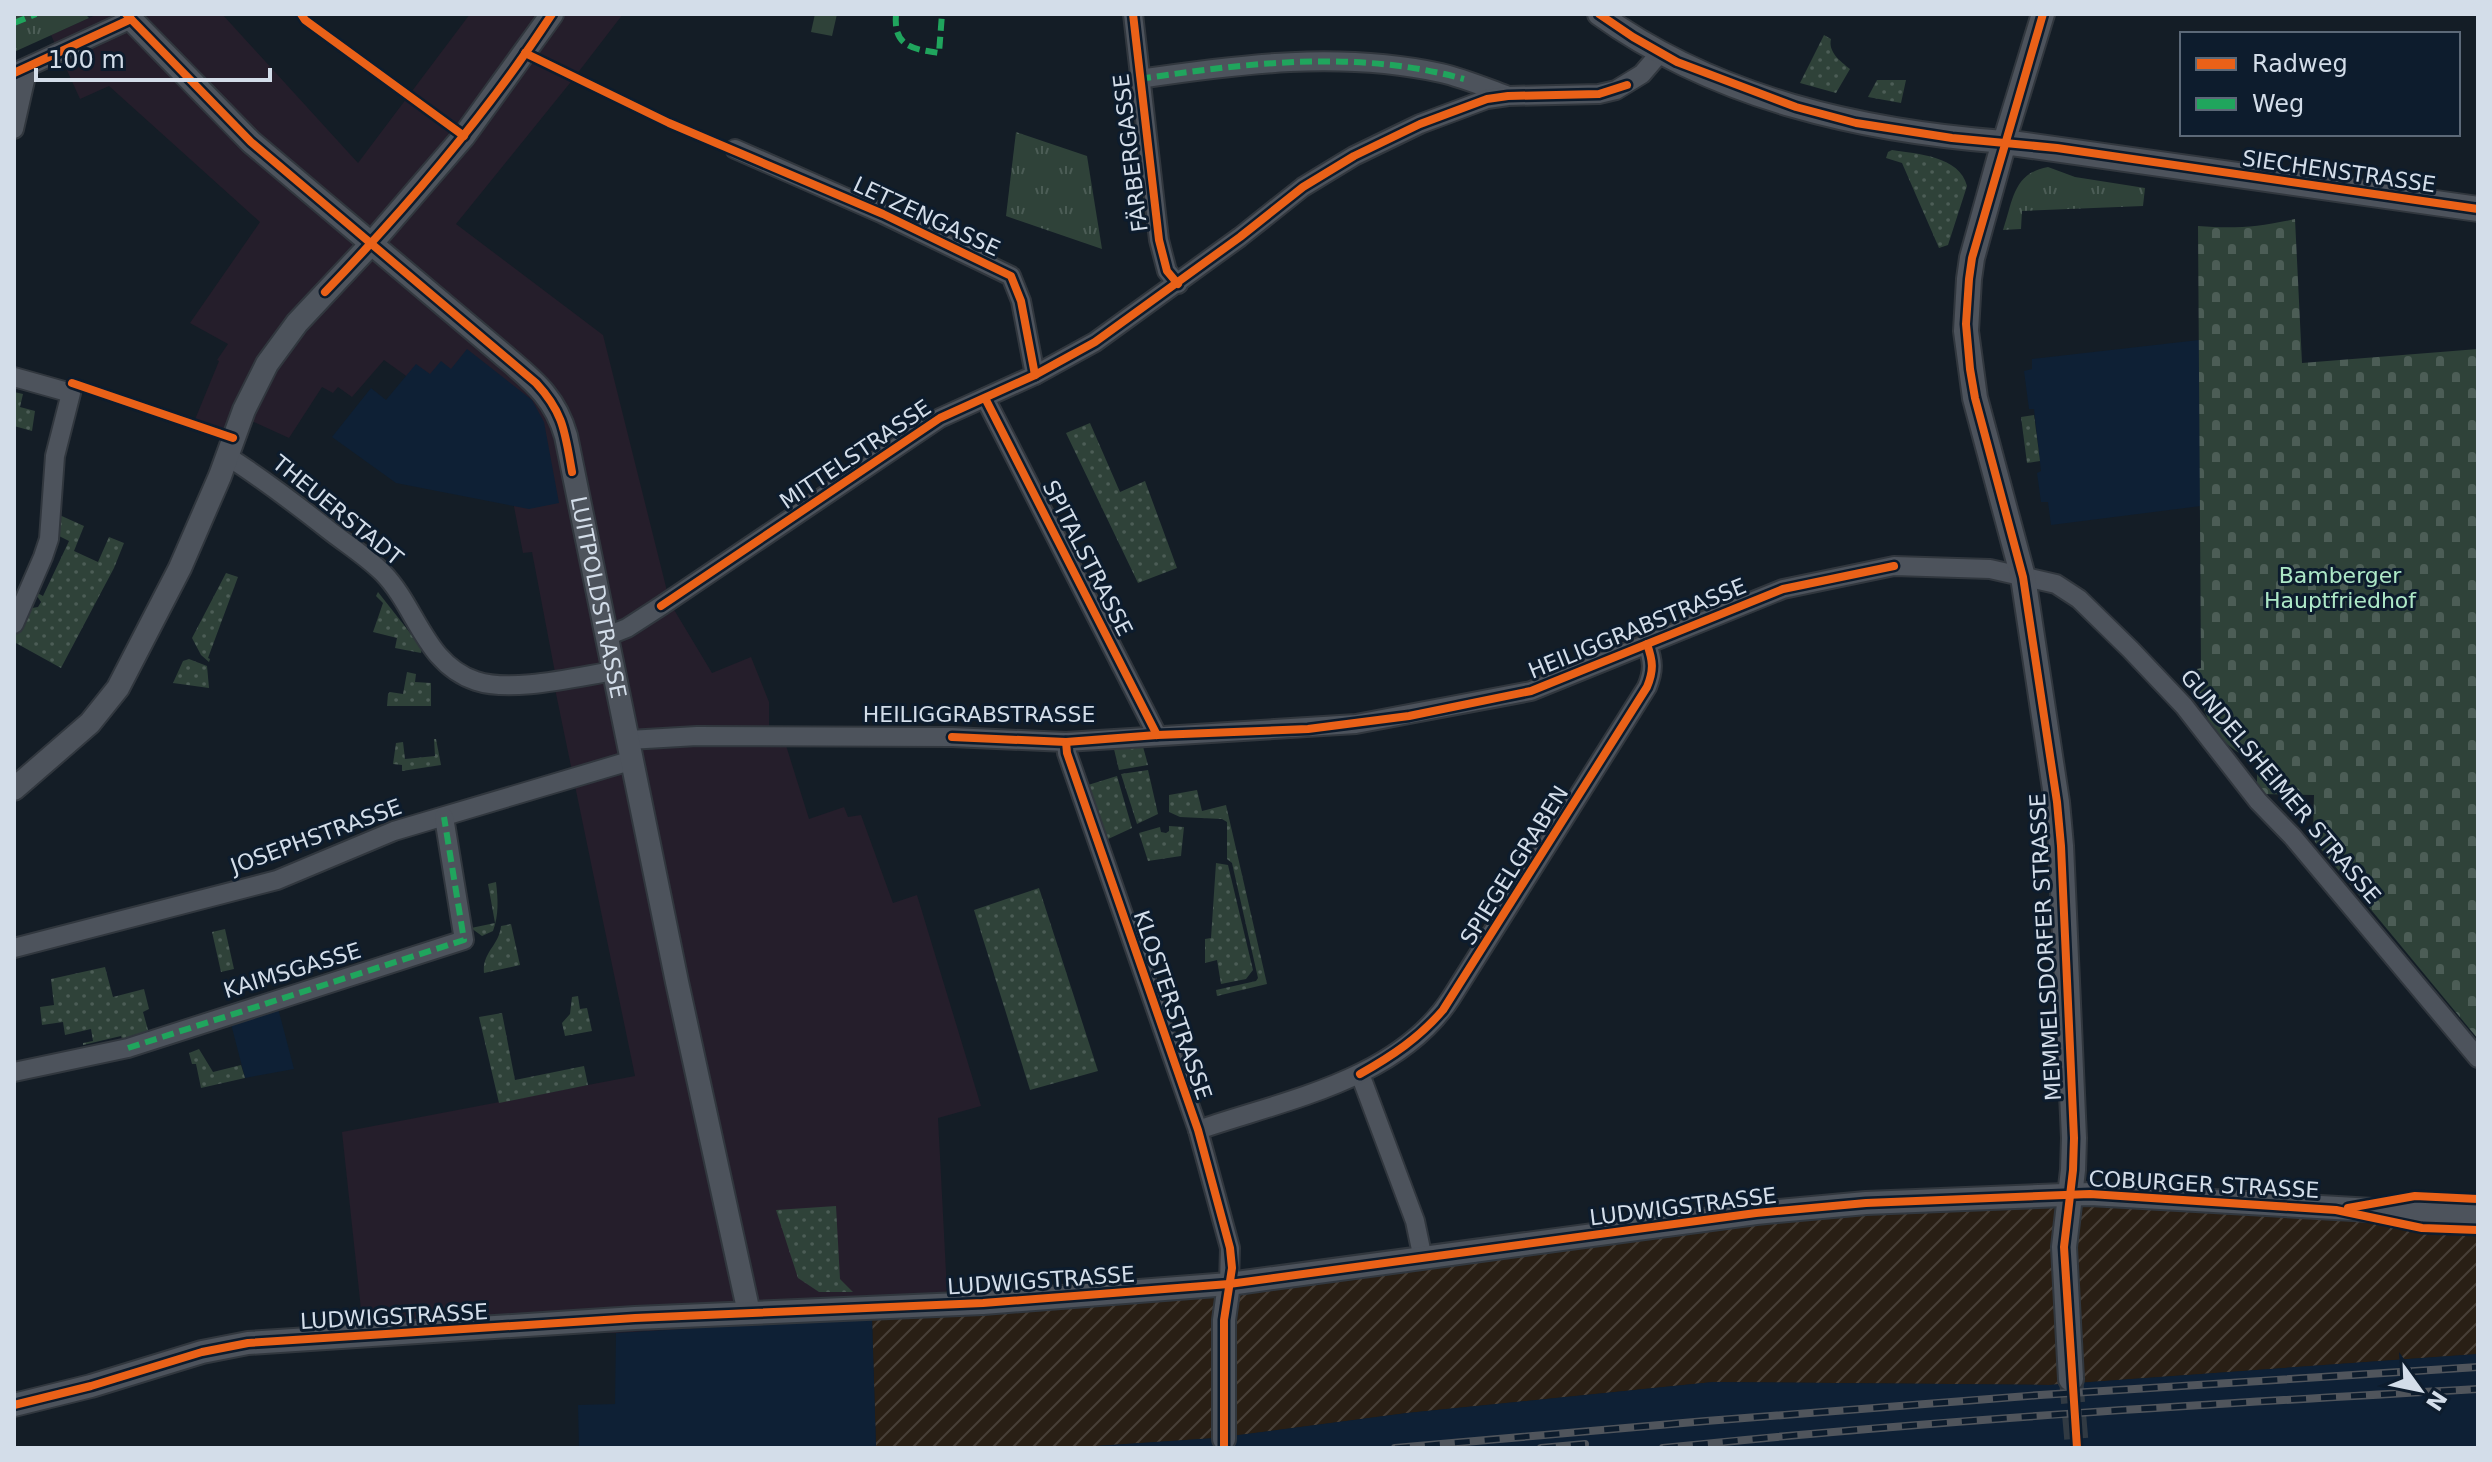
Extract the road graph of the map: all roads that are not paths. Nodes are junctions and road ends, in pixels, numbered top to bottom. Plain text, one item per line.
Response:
1 (552, 14) edge
2 (1133, 14) edge
3 (1599, 14) edge
4 (2043, 14) edge
5 (128, 16) edge
6 (1660, 53) junction
7 (21, 70) edge
8 (1139, 79) junction
9 (1508, 96) junction
10 (14, 129) edge
11 (2004, 142) junction
12 (735, 149) dead end
13 (2478, 209) edge
14 (371, 244) junction
15 (1178, 284) junction
16 (1035, 375) junction
17 (14, 377) edge
18 (985, 398) junction
19 (227, 456) junction
20 (2023, 577) junction
21 (14, 624) edge
22 (607, 636) junction
23 (1647, 644) junction
24 (614, 671) junction
25 (1157, 735) junction
26 (1066, 742) junction
27 (631, 750) junction
28 (14, 789) edge
29 (444, 817) junction
30 (14, 948) edge
31 (2478, 1058) edge
32 (14, 1072) edge
33 (1360, 1074) junction
34 (1198, 1130) junction
35 (2070, 1194) junction
36 (2478, 1216) edge
37 (1423, 1259) junction
38 (1229, 1284) junction
39 (749, 1313) junction
40 (2071, 1379) tunnel mouth
41 (15, 1404) edge
42 (1224, 1439) dead end

1 - 14 street
2 - 8 street, FÄRBERGASSE
3 - 6 street, SIECHENSTRASSE
4 - 11 street
5 - 7 street
5 - 14 street, LUITPOLDSTRASSE
6 - 9 street, MITTELSTRASSE
6 - 11 street, SIECHENSTRASSE
7 - 10 street
8 - 9 street
8 - 15 street, FÄRBERGASSE
9 - 15 street, MITTELSTRASSE
11 - 13 main road, SIECHENSTRASSE
11 - 20 main road, MEMMELSDORFER STRASSE
12 - 16 street, LETZENGASSE
14 - 19 street
14 - 22 street, LUITPOLDSTRASSE
15 - 16 street, MITTELSTRASSE
16 - 18 street, MITTELSTRASSE
17 - 21 street
18 - 22 street, MITTELSTRASSE
18 - 25 street, SPITALSTRASSE
19 - 24 street, THEUERSTADT
19 - 28 street
20 - 23 street, HEILIGGRABSTRASSE
20 - 31 street, GUNDELSHEIMER STRASSE
20 - 35 main road, MEMMELSDORFER STRASSE
22 - 24 street, LUITPOLDSTRASSE
23 - 25 street, HEILIGGRABSTRASSE
23 - 33 street, SPIEGELGRABEN
24 - 27 street, LUITPOLDSTRASSE
25 - 26 street, HEILIGGRABSTRASSE
26 - 27 street, HEILIGGRABSTRASSE
26 - 34 street, KLOSTERSTRASSE
27 - 29 street, JOSEPHSTRASSE
27 - 39 street, LUITPOLDSTRASSE
29 - 30 street, JOSEPHSTRASSE
29 - 32 street, KAIMSGASSE
33 - 34 street, SPIEGELGRABEN
33 - 37 street
34 - 38 street, KLOSTERSTRASSE
35 - 36 street, COBURGER STRASSE
35 - 37 street, LUDWIGSTRASSE
35 - 40 main road, MEMMELSDORFER STRASSE
37 - 38 street, LUDWIGSTRASSE
38 - 39 street, LUDWIGSTRASSE
38 - 42 street
39 - 41 street, LUDWIGSTRASSE

